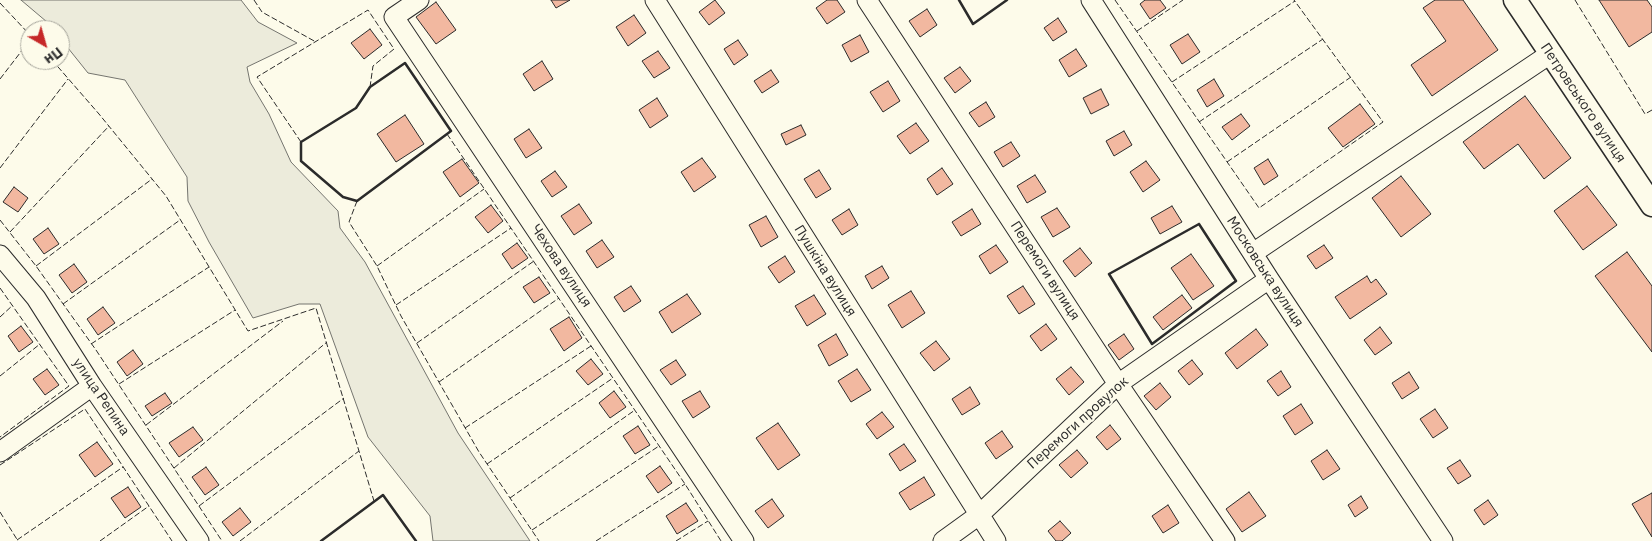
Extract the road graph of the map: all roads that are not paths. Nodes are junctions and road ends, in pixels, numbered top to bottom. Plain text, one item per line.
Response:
1 (419, 0) edge
2 (655, 0) edge
3 (867, 0) edge
4 (1092, 0) edge
5 (1514, 0) edge
6 (1550, 54) junction
7 (1652, 205) edge
8 (1253, 253) junction
9 (0, 255) edge
10 (1270, 279) junction
11 (1118, 384) junction
12 (92, 386) junction
13 (0, 452) edge
14 (979, 515) junction
15 (199, 541) edge
16 (744, 541) edge
17 (943, 541) edge
18 (996, 541) edge
19 (1225, 541) edge
20 (1443, 541) edge

1 - 16 street, Чехова вулиця
2 - 14 street, Пушкіна вулиця
3 - 11 street, Перемоги вулиця
4 - 8 street, Московська вулиця
5 - 6 main road, Петровського вулиця
6 - 7 main road, Петровського вулиця
6 - 8 street
8 - 10 street, Московська вулиця
9 - 12 street, улица Репина
10 - 11 street, Перемоги провулок
10 - 20 street, Московська вулиця
11 - 14 street, Перемоги провулок
11 - 19 street, Перемоги вулиця
12 - 13 street
12 - 15 street, улица Репина
14 - 17 street, Перемоги провулок
14 - 18 street, Пушкіна вулиця

